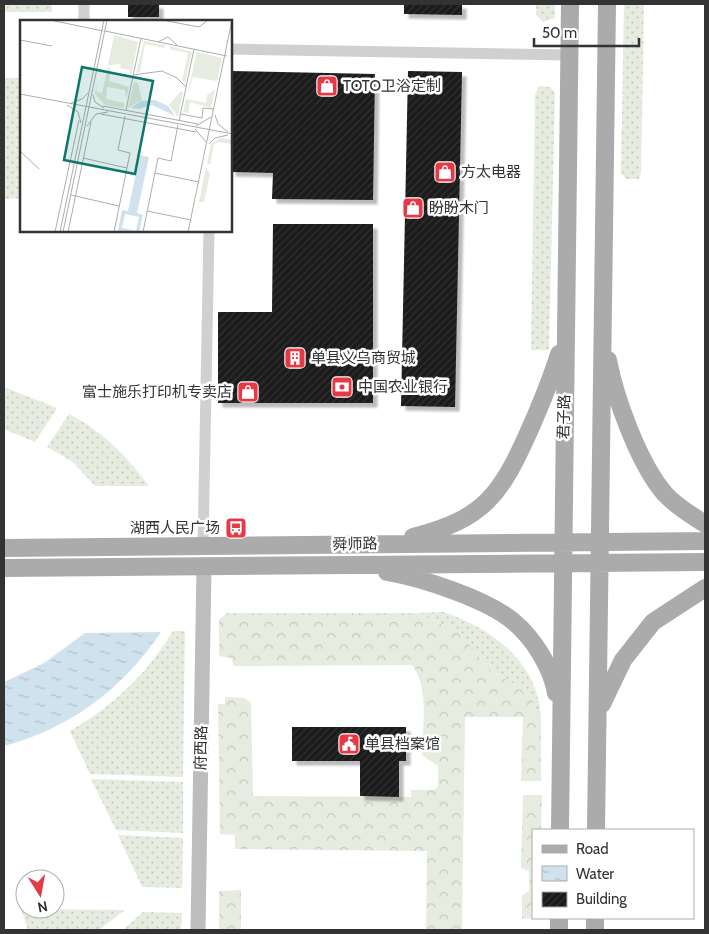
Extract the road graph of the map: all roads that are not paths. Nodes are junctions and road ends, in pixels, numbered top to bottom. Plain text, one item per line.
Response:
1 (84, 4) edge
2 (570, 4) edge
3 (607, 4) edge
4 (84, 20) edge
5 (232, 49) edge
6 (569, 55) junction
7 (209, 232) edge
8 (565, 335) junction
9 (603, 336) junction
10 (705, 524) edge
11 (600, 541) junction
12 (705, 541) edge
13 (562, 542) junction
14 (378, 544) junction
15 (203, 546) junction
16 (4, 548) edge
17 (705, 562) edge
18 (561, 563) junction
19 (600, 563) junction
20 (352, 565) junction
21 (204, 566) junction
22 (4, 568) edge
23 (705, 588) edge
24 (598, 719) junction
25 (561, 723) junction
26 (560, 829) edge
27 (596, 829) edge
28 (198, 930) edge

1 - 4 street
2 - 6 main road, 君子路
3 - 9 main road
5 - 6 street
6 - 8 main road, 君子路
7 - 15 street
8 - 13 main road, 君子路
8 - 14 main road
9 - 10 main road
9 - 11 main road
11 - 12 main road, 舜师路
11 - 13 main road, 舜师路
11 - 19 main road
13 - 14 main road, 舜师路
13 - 18 main road, 君子路
14 - 15 main road, 舜师路
15 - 16 main road, 舜师路
17 - 19 main road, 舜师路
18 - 19 main road, 舜师路
18 - 20 main road, 舜师路
18 - 25 main road, 君子路
19 - 24 main road
20 - 21 main road, 舜师路
20 - 25 main road
21 - 22 main road, 舜师路
21 - 28 street, 府西路
23 - 24 main road
24 - 27 main road
25 - 26 main road, 君子路

